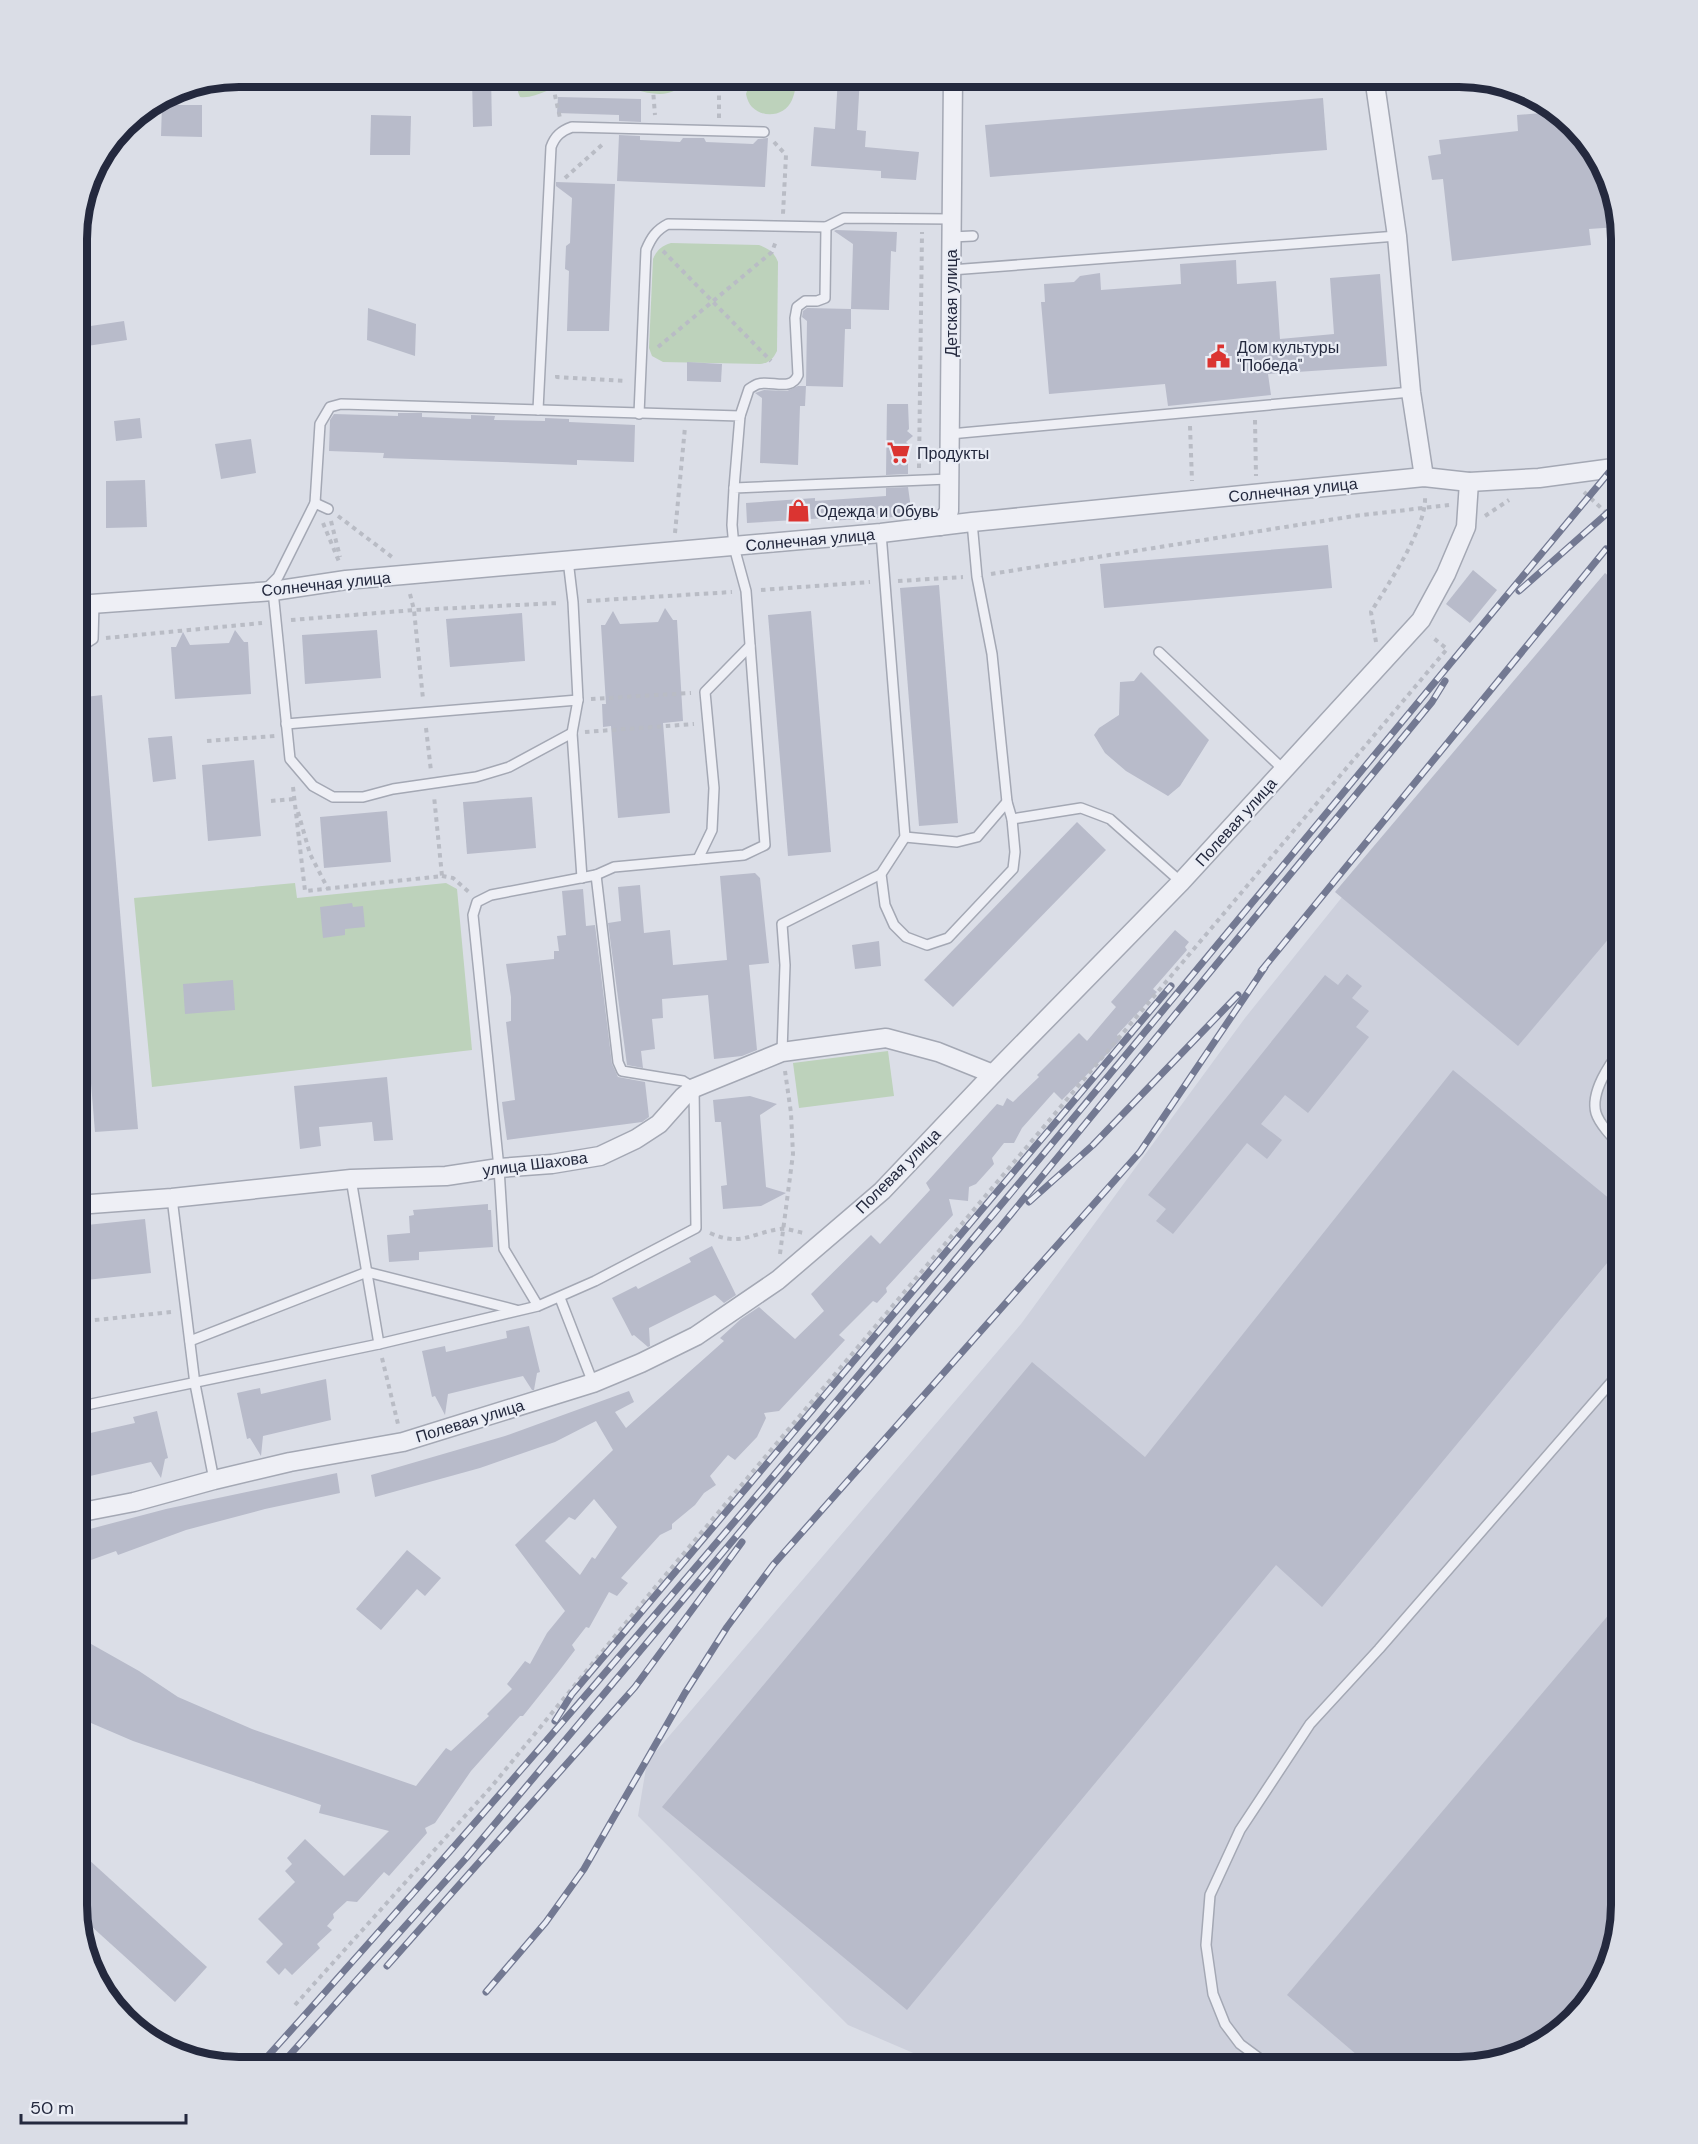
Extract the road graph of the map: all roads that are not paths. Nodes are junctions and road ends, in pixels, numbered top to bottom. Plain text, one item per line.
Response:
1 (953, 87) edge
2 (1375, 87) edge
3 (767, 135) road end
4 (826, 227) junction
5 (951, 228) junction
6 (973, 236) dead end
7 (1397, 236) junction
8 (951, 270) junction
9 (1411, 392) junction
10 (538, 410) junction
11 (639, 414) junction
12 (740, 417) junction
13 (950, 434) junction
14 (1611, 468) edge
15 (1424, 477) junction
16 (949, 479) junction
17 (1469, 482) junction
18 (734, 488) junction
19 (315, 503) junction
20 (328, 509) road end
21 (972, 522) junction
22 (940, 526) junction
23 (881, 533) junction
24 (734, 547) junction
25 (568, 560) junction
26 (268, 591) junction
27 (87, 605) edge
28 (87, 614) edge
29 (87, 643) edge
30 (750, 646) junction
31 (1159, 652) dead end
32 (578, 700) junction
33 (286, 724) junction
34 (572, 733) junction
35 (1284, 770) junction
36 (1007, 802) junction
37 (1012, 819) junction
38 (905, 837) junction
39 (698, 858) junction
40 (881, 874) junction
41 (596, 875) junction
42 (582, 878) junction
43 (1181, 882) junction
44 (782, 1052) junction
45 (1611, 1063) edge
46 (993, 1074) junction
47 (694, 1088) junction
48 (1611, 1137) edge
49 (499, 1168) junction
50 (351, 1179) junction
51 (172, 1198) junction
52 (87, 1204) edge
53 (367, 1272) junction
54 (560, 1298) junction
55 (538, 1306) junction
56 (518, 1311) junction
57 (190, 1341) junction
58 (379, 1344) junction
59 (593, 1383) junction
60 (195, 1384) junction
61 (1611, 1384) edge
62 (87, 1405) edge
63 (214, 1480) junction
64 (87, 1511) edge
65 (1258, 2057) edge

1 - 5 street, Детская улица
2 - 7 street
3 - 10 lane
4 - 5 lane
4 - 11 lane
4 - 12 lane
5 - 6 lane
5 - 8 street, Детская улица
7 - 8 lane
7 - 9 street
8 - 13 street, Детская улица
9 - 13 lane
9 - 15 street
10 - 11 lane
10 - 19 lane
11 - 12 lane
12 - 18 lane
13 - 16 street, Детская улица
14 - 17 street, Солнечная улица
15 - 17 street, Солнечная улица
15 - 21 street, Солнечная улица
16 - 18 lane
16 - 22 street, Детская улица
17 - 35 street, Полевая улица
18 - 24 lane
19 - 20 lane
19 - 26 lane
21 - 22 street, Солнечная улица
21 - 36 lane
22 - 23 street, Солнечная улица
23 - 24 street, Солнечная улица
23 - 38 lane
24 - 25 street, Солнечная улица
24 - 30 lane
25 - 26 street, Солнечная улица
25 - 32 lane
26 - 27 street, Солнечная улица
26 - 33 lane
28 - 29 lane
30 - 39 lane
30 - 39 lane
31 - 35 lane
32 - 33 lane
32 - 34 lane
33 - 34 lane
34 - 42 lane
35 - 43 street, Полевая улица
36 - 37 lane
36 - 38 lane
37 - 40 lane
37 - 43 lane
38 - 40 lane
39 - 41 lane
40 - 44 lane
41 - 42 lane
41 - 47 lane
42 - 49 lane
43 - 46 street, Полевая улица
44 - 46 street, улица Шахова
44 - 47 street, улица Шахова
45 - 48 lane
46 - 59 street, Полевая улица
47 - 49 street, улица Шахова
47 - 54 lane
49 - 50 street, улица Шахова
49 - 55 lane
50 - 51 street, улица Шахова
50 - 53 lane
51 - 52 street, улица Шахова
51 - 57 lane
53 - 56 lane
53 - 57 lane
53 - 58 lane
54 - 55 lane
54 - 59 lane
55 - 56 lane
56 - 58 lane
57 - 60 lane
58 - 60 lane
59 - 63 street, Полевая улица
60 - 62 lane
60 - 63 lane
61 - 65 lane
63 - 64 street, Полевая улица

